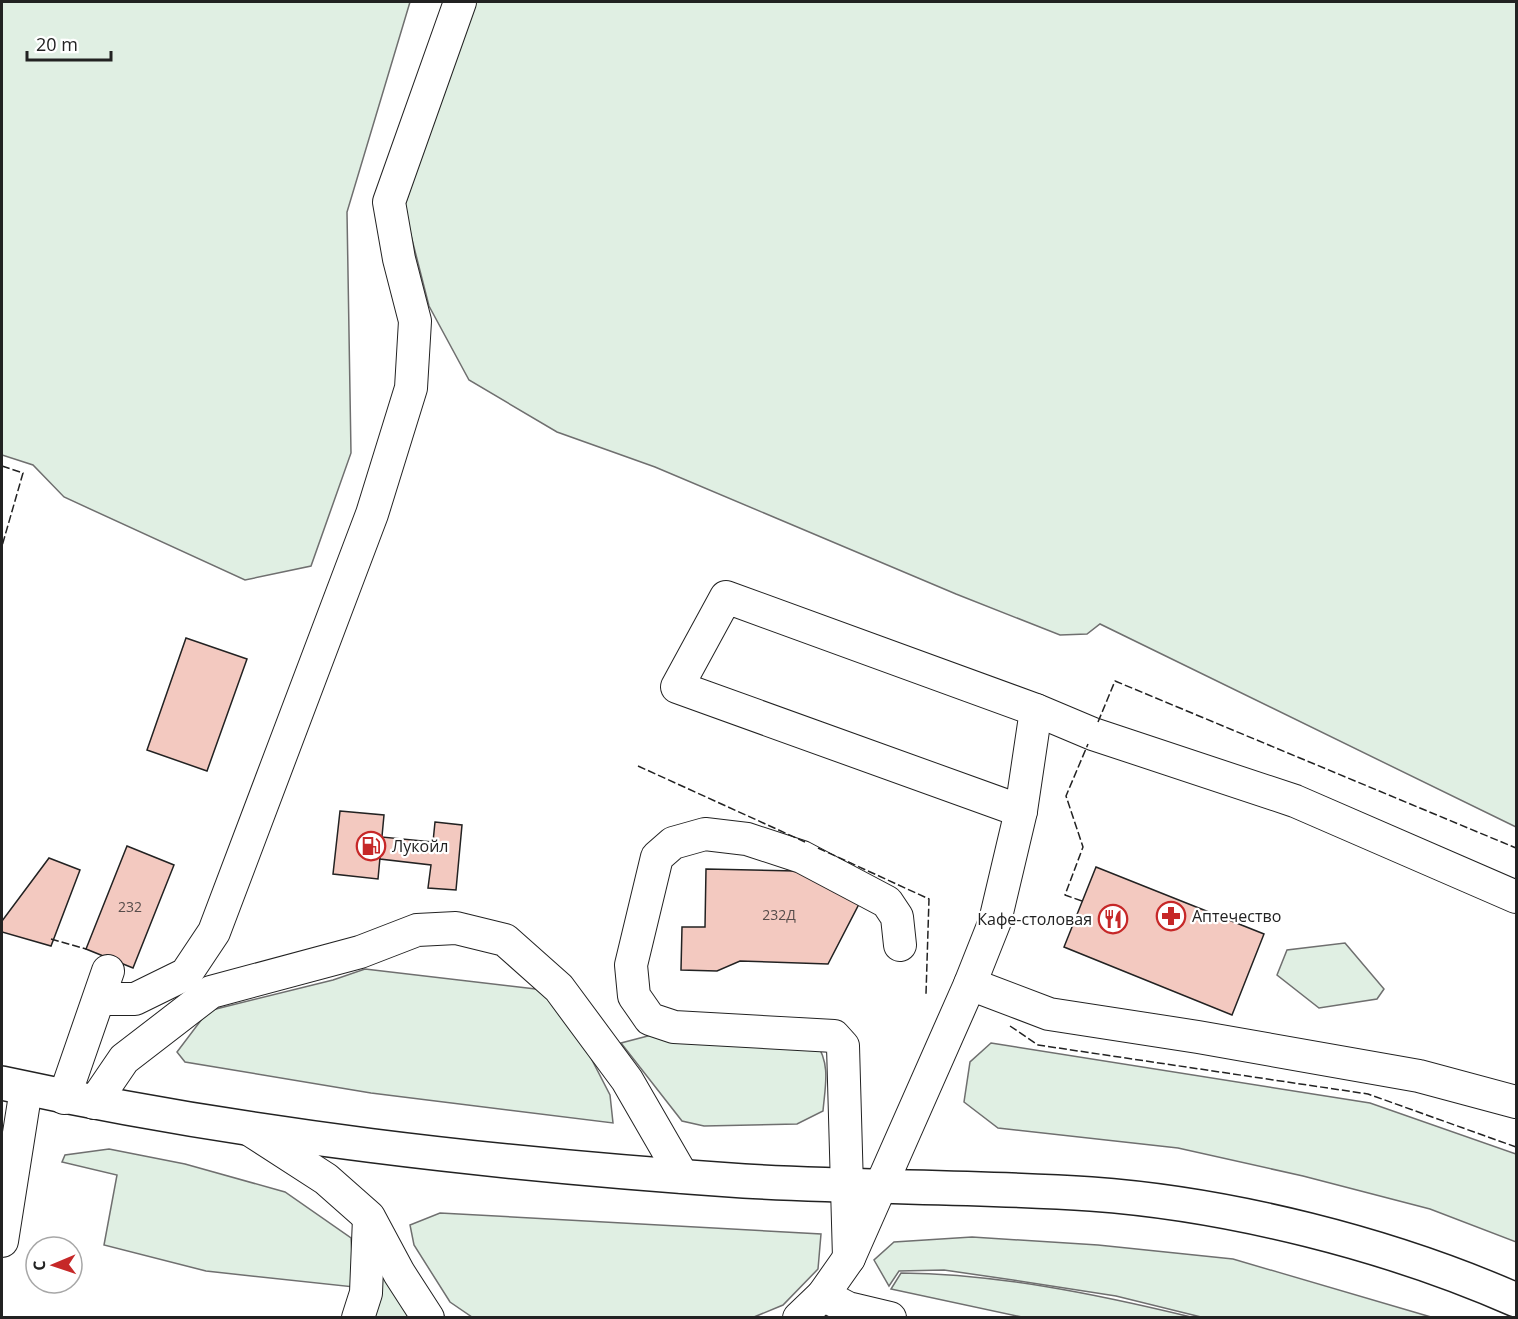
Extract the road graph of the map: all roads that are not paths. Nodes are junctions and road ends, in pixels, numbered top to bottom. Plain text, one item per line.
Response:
1 (460, 2) edge
2 (1036, 710) junction
3 (1021, 811) junction
4 (1516, 897) edge
5 (900, 945) dead end
6 (970, 984) junction
7 (14, 1086) edge
8 (79, 1100) junction
9 (1516, 1102) edge
10 (248, 1128) junction
11 (683, 1177) junction
12 (848, 1185) junction
13 (881, 1186) junction
14 (369, 1217) junction
15 (2, 1240) edge
16 (849, 1258) junction
17 (823, 1295) junction
18 (1516, 1300) edge
19 (358, 1317) edge
20 (428, 1317) edge
21 (798, 1317) edge
22 (890, 1317) edge

1 - 8 street
2 - 3 street
2 - 3 street
2 - 4 street
3 - 6 street
5 - 12 street
6 - 9 street
6 - 13 street
7 - 8 main road
7 - 15 street
8 - 10 main road
8 - 11 street
10 - 11 main road
10 - 14 street
11 - 12 main road
12 - 13 main road
12 - 16 street
13 - 16 street
13 - 18 main road
14 - 19 street
14 - 20 street
16 - 17 street
17 - 21 street
17 - 22 street

